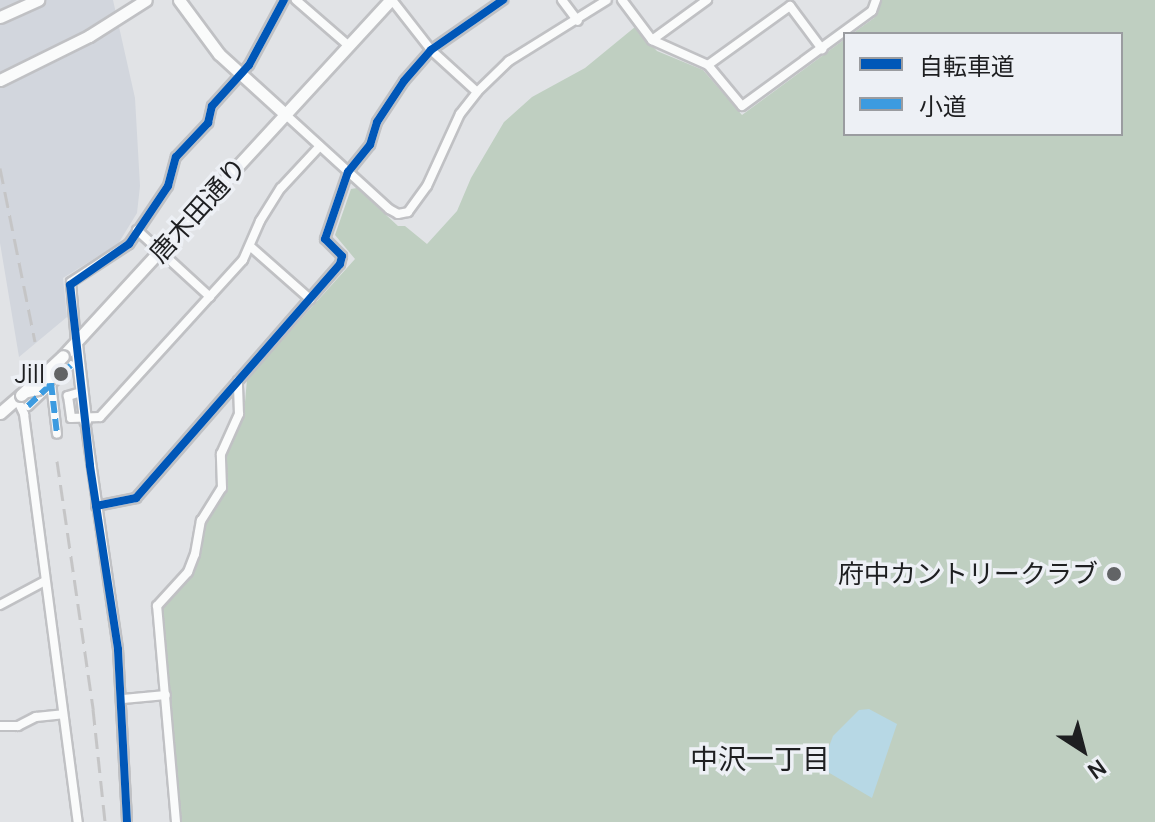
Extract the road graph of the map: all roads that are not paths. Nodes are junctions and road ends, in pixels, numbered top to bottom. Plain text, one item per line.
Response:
1 (38, 0) edge
2 (179, 0) edge
3 (284, 0) edge
4 (296, 0) edge
5 (391, 0) edge
6 (503, 0) edge
7 (562, 0) edge
8 (607, 0) edge
9 (622, 0) edge
10 (707, 0) edge
11 (876, 0) edge
12 (144, 1) edge
13 (0, 17) edge
14 (578, 21) junction
15 (844, 32) edge
16 (843, 33) edge
17 (652, 40) junction
18 (348, 45) junction
19 (822, 49) junction
20 (431, 50) junction
21 (708, 65) junction
22 (241, 75) junction
23 (0, 80) edge
24 (477, 92) junction
25 (285, 114) junction
26 (320, 146) junction
27 (348, 172) junction
28 (137, 230) junction
29 (251, 247) junction
30 (161, 251) junction
31 (210, 297) junction
32 (310, 299) junction
33 (69, 357) junction
34 (238, 381) junction
35 (51, 384) junction
36 (19, 397) junction
37 (28, 406) dead end
38 (0, 413) edge
39 (85, 420) junction
40 (57, 434) dead end
41 (96, 506) junction
42 (45, 581) junction
43 (0, 605) edge
44 (166, 695) junction
45 (123, 699) junction
46 (63, 714) junction
47 (0, 726) edge
48 (78, 822) edge
49 (127, 822) edge
50 (176, 822) edge

1 - 13 street
2 - 22 street
3 - 22 street
4 - 18 street
5 - 18 street, 唐木田通り
5 - 20 street
6 - 20 street
7 - 14 street
8 - 14 street
9 - 17 street
10 - 17 street
11 - 15 street
12 - 23 street
14 - 24 street
16 - 19 street
17 - 21 street
18 - 25 street, 唐木田通り
19 - 21 street
19 - 21 street
20 - 24 street
20 - 27 street
22 - 25 street
22 - 28 street
24 - 27 street
25 - 26 street
25 - 30 street, 唐木田通り
26 - 27 street
26 - 29 street
27 - 32 street
28 - 30 street
28 - 33 street
29 - 31 street
29 - 32 street
30 - 31 street
30 - 33 street, 唐木田通り
31 - 39 street
32 - 34 street
33 - 35 street
33 - 36 street, 唐木田通り, bridge
33 - 39 street
34 - 41 street
34 - 44 street
35 - 37 street
35 - 40 street
36 - 38 street, 唐木田通り
36 - 42 street
39 - 41 street
41 - 45 street
42 - 43 street
42 - 46 street
44 - 45 street
44 - 50 street
45 - 49 street
46 - 47 street
46 - 48 street

